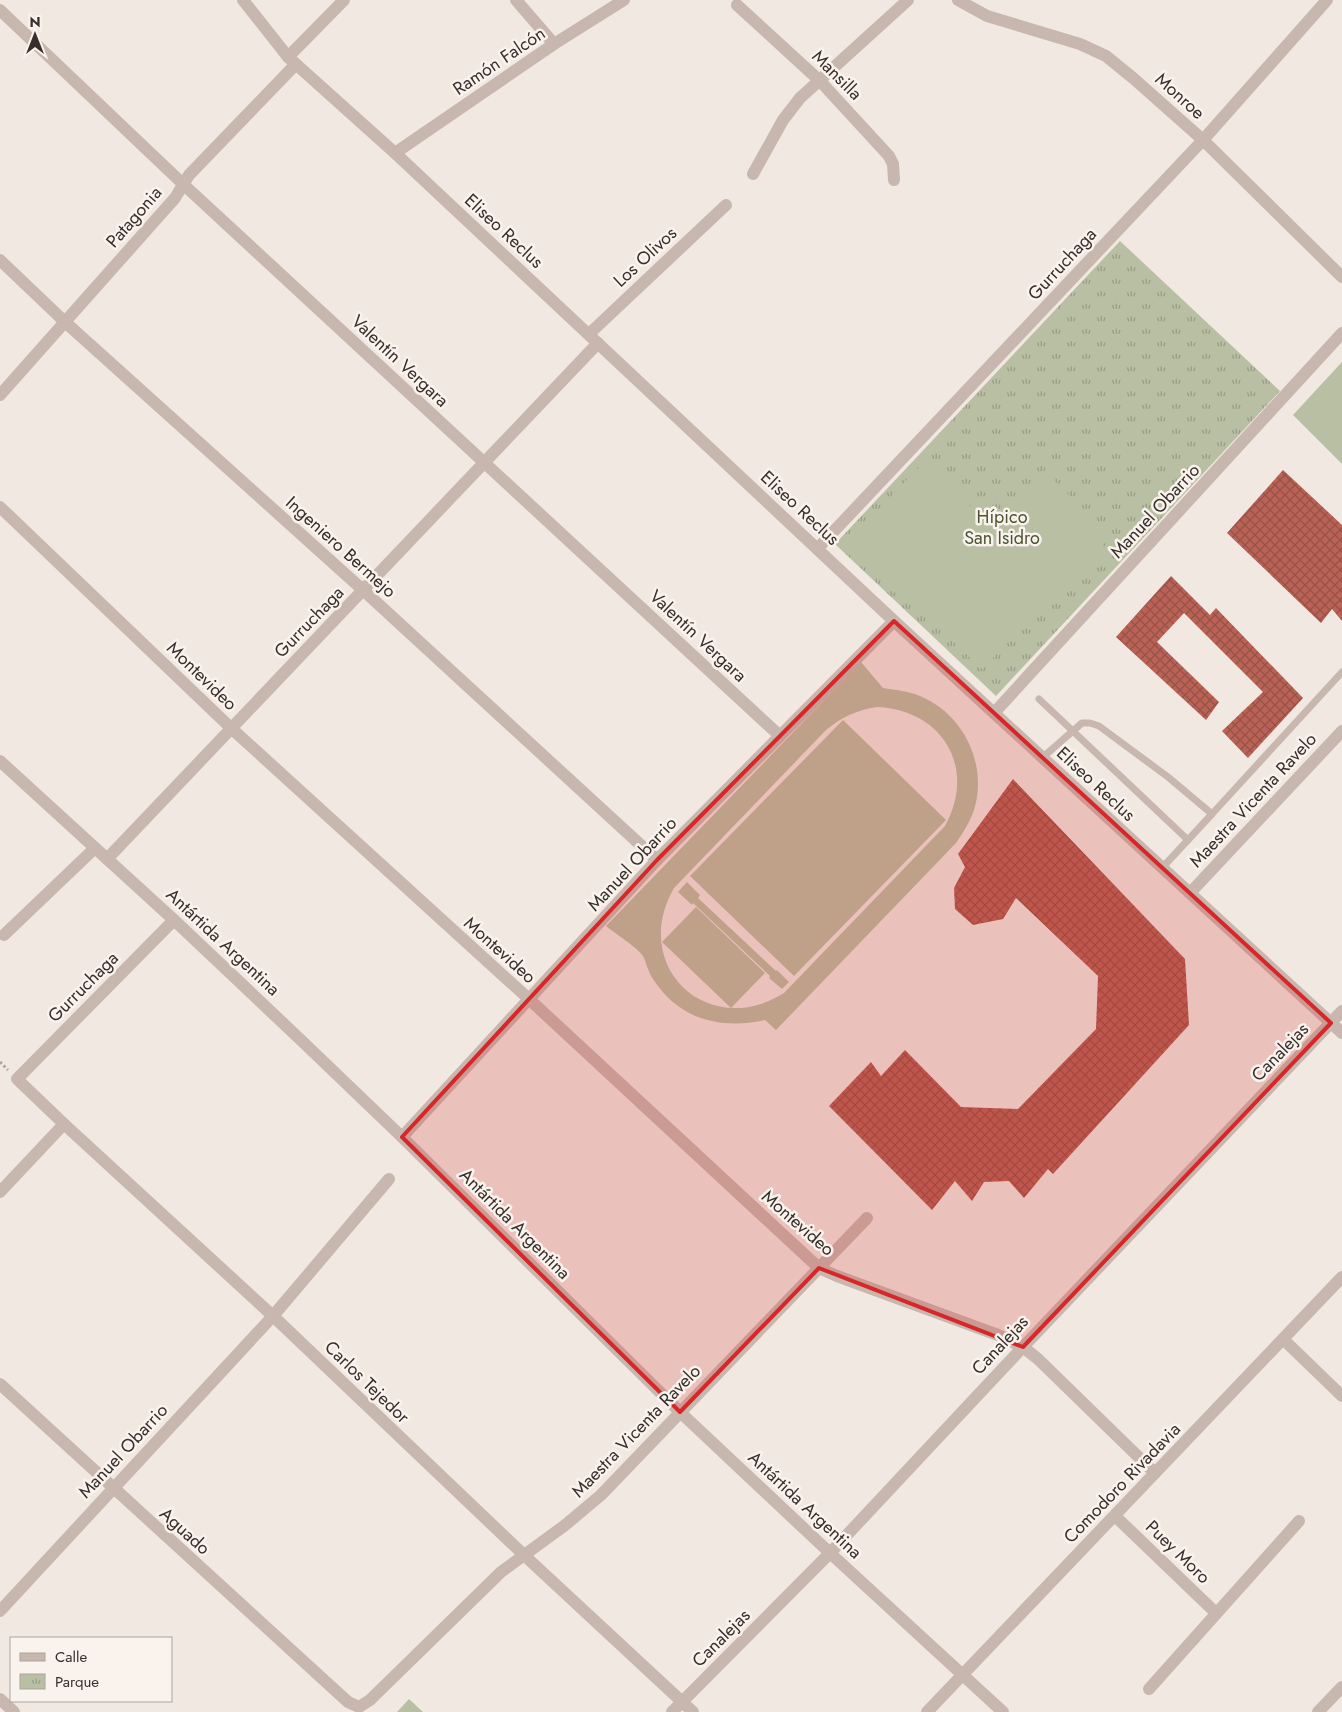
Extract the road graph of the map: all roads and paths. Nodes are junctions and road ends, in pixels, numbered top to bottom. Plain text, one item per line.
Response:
1 (243, 0) edge
2 (344, 0) edge
3 (516, 0) edge
4 (624, 0) edge
5 (908, 0) edge
6 (958, 0) edge
7 (1327, 0) edge
8 (737, 5) dead end
9 (0, 10) edge
10 (554, 44) junction
11 (292, 60) junction
12 (820, 81) junction
13 (1203, 140) junction
14 (395, 152) junction
15 (753, 174) dead end
16 (894, 180) dead end
17 (183, 184) junction
18 (726, 205) dead end
19 (0, 260) edge
20 (1342, 277) edge
21 (65, 322) junction
22 (1342, 333) edge
23 (593, 339) junction
24 (0, 395) edge
25 (484, 463) junction
26 (0, 507) edge
27 (818, 548) junction
28 (363, 590) junction
29 (894, 621) junction
30 (1342, 672) edge
31 (1039, 699) dead end
32 (994, 713) junction
33 (232, 728) junction
34 (1073, 730) junction
35 (1342, 731) edge
36 (780, 736) junction
37 (1042, 758) junction
38 (0, 761) edge
39 (1212, 814) junction
40 (1188, 840) junction
41 (94, 848) junction
42 (107, 859) junction
43 (658, 860) junction
44 (1162, 868) junction
45 (1190, 893) junction
46 (174, 920) junction
47 (4, 935) dead end
48 (530, 1000) junction
49 (1342, 1011) edge
50 (1332, 1023) junction
51 (1342, 1033) edge
52 (17, 1079) joint
53 (64, 1124) junction
54 (402, 1137) junction
55 (389, 1179) dead end
56 (0, 1192) edge
57 (867, 1218) dead end
58 (819, 1268) junction
59 (1342, 1277) edge
60 (273, 1316) junction
61 (1283, 1339) junction
62 (1023, 1347) junction
63 (0, 1384) edge
64 (1342, 1396) edge
65 (680, 1412) junction
66 (1155, 1473) junction
67 (112, 1488) junction
68 (1115, 1516) junction
69 (1298, 1521) dead end
70 (830, 1553) junction
71 (525, 1556) junction
72 (0, 1611) edge
73 (1216, 1613) junction
74 (964, 1674) junction
75 (1342, 1687) edge
76 (1149, 1689) dead end
77 (0, 1699) edge
78 (348, 1702) joint
79 (682, 1702) junction
80 (14, 1712) edge
81 (672, 1712) edge
82 (693, 1712) edge
83 (927, 1712) edge
84 (1003, 1712) edge
85 (1318, 1712) edge

1 - 11 street, Eliseo Reclus
2 - 11 street, Patagonia
3 - 10 street
4 - 10 street, Ramón Falcón
5 - 12 street
6 - 13 street, Monroe
7 - 13 street, Gurruchaga
8 - 12 street, Mansilla
9 - 17 street, Valentín Vergara
10 - 14 street, Ramón Falcón
11 - 14 street, Eliseo Reclus
11 - 17 street, Patagonia
12 - 15 street
12 - 16 street, Mansilla
13 - 20 street, Monroe
13 - 27 street, Gurruchaga
14 - 23 street, Eliseo Reclus
17 - 21 street, Patagonia
17 - 25 street, Valentín Vergara
18 - 23 street, Los Olivos
19 - 21 street, Ingeniero Bermejo
21 - 24 street, Patagonia
21 - 28 street, Ingeniero Bermejo
22 - 32 street, Manuel Obarrio
23 - 25 street, Gurruchaga
23 - 27 street, Eliseo Reclus
25 - 28 street, Gurruchaga
25 - 36 street, Valentín Vergara
26 - 33 street, Montevideo
27 - 29 street, Eliseo Reclus
28 - 33 street, Gurruchaga
28 - 43 street, Ingeniero Bermejo
29 - 32 street, Eliseo Reclus
29 - 36 street, Manuel Obarrio
30 - 39 lane
31 - 34 lane
32 - 37 street, Eliseo Reclus
33 - 42 street, Gurruchaga
33 - 48 street, Montevideo
34 - 37 lane
34 - 39 lane
34 - 40 lane
35 - 45 street, Maestra Vicenta Ravelo
36 - 43 street, Manuel Obarrio
37 - 44 street, Eliseo Reclus
38 - 41 street, Antártida Argentina
39 - 40 lane
40 - 44 lane
41 - 42 street, Antártida Argentina
41 - 47 street
42 - 46 street, Antártida Argentina
43 - 48 street, Manuel Obarrio
44 - 45 street, Eliseo Reclus
45 - 50 street, Eliseo Reclus
46 - 52 street, Gurruchaga
46 - 54 street, Antártida Argentina
48 - 54 street, Manuel Obarrio
48 - 58 street, Montevideo
49 - 50 street, Canalejas
50 - 51 street, Eliseo Reclus
50 - 62 street, Canalejas
52 - 53 street, Carlos Tejedor
53 - 56 street
53 - 60 street, Carlos Tejedor
54 - 65 street, Antártida Argentina
55 - 60 street, Manuel Obarrio
57 - 58 street, Maestra Vicenta Ravelo
58 - 62 street, Montevideo
58 - 65 street, Maestra Vicenta Ravelo
59 - 61 street, Comodoro Rivadavia
60 - 67 street, Manuel Obarrio
60 - 71 street, Carlos Tejedor
61 - 64 street
61 - 66 street, Comodoro Rivadavia
62 - 66 street
62 - 70 street, Canalejas
63 - 67 street, Aguado
65 - 70 street, Antártida Argentina
65 - 71 street, Maestra Vicenta Ravelo
66 - 68 street, Comodoro Rivadavia
67 - 72 street, Manuel Obarrio
67 - 78 street, Aguado
68 - 73 street, Puey Moro
68 - 74 street, Comodoro Rivadavia
69 - 73 street
70 - 74 street, Antártida Argentina
70 - 79 street, Canalejas
71 - 78 street, Maestra Vicenta Ravelo
71 - 79 street, Carlos Tejedor
73 - 76 street
74 - 83 street, Comodoro Rivadavia
74 - 84 street, Antártida Argentina
75 - 85 street
77 - 80 street
79 - 81 street
79 - 82 street, Carlos Tejedor

